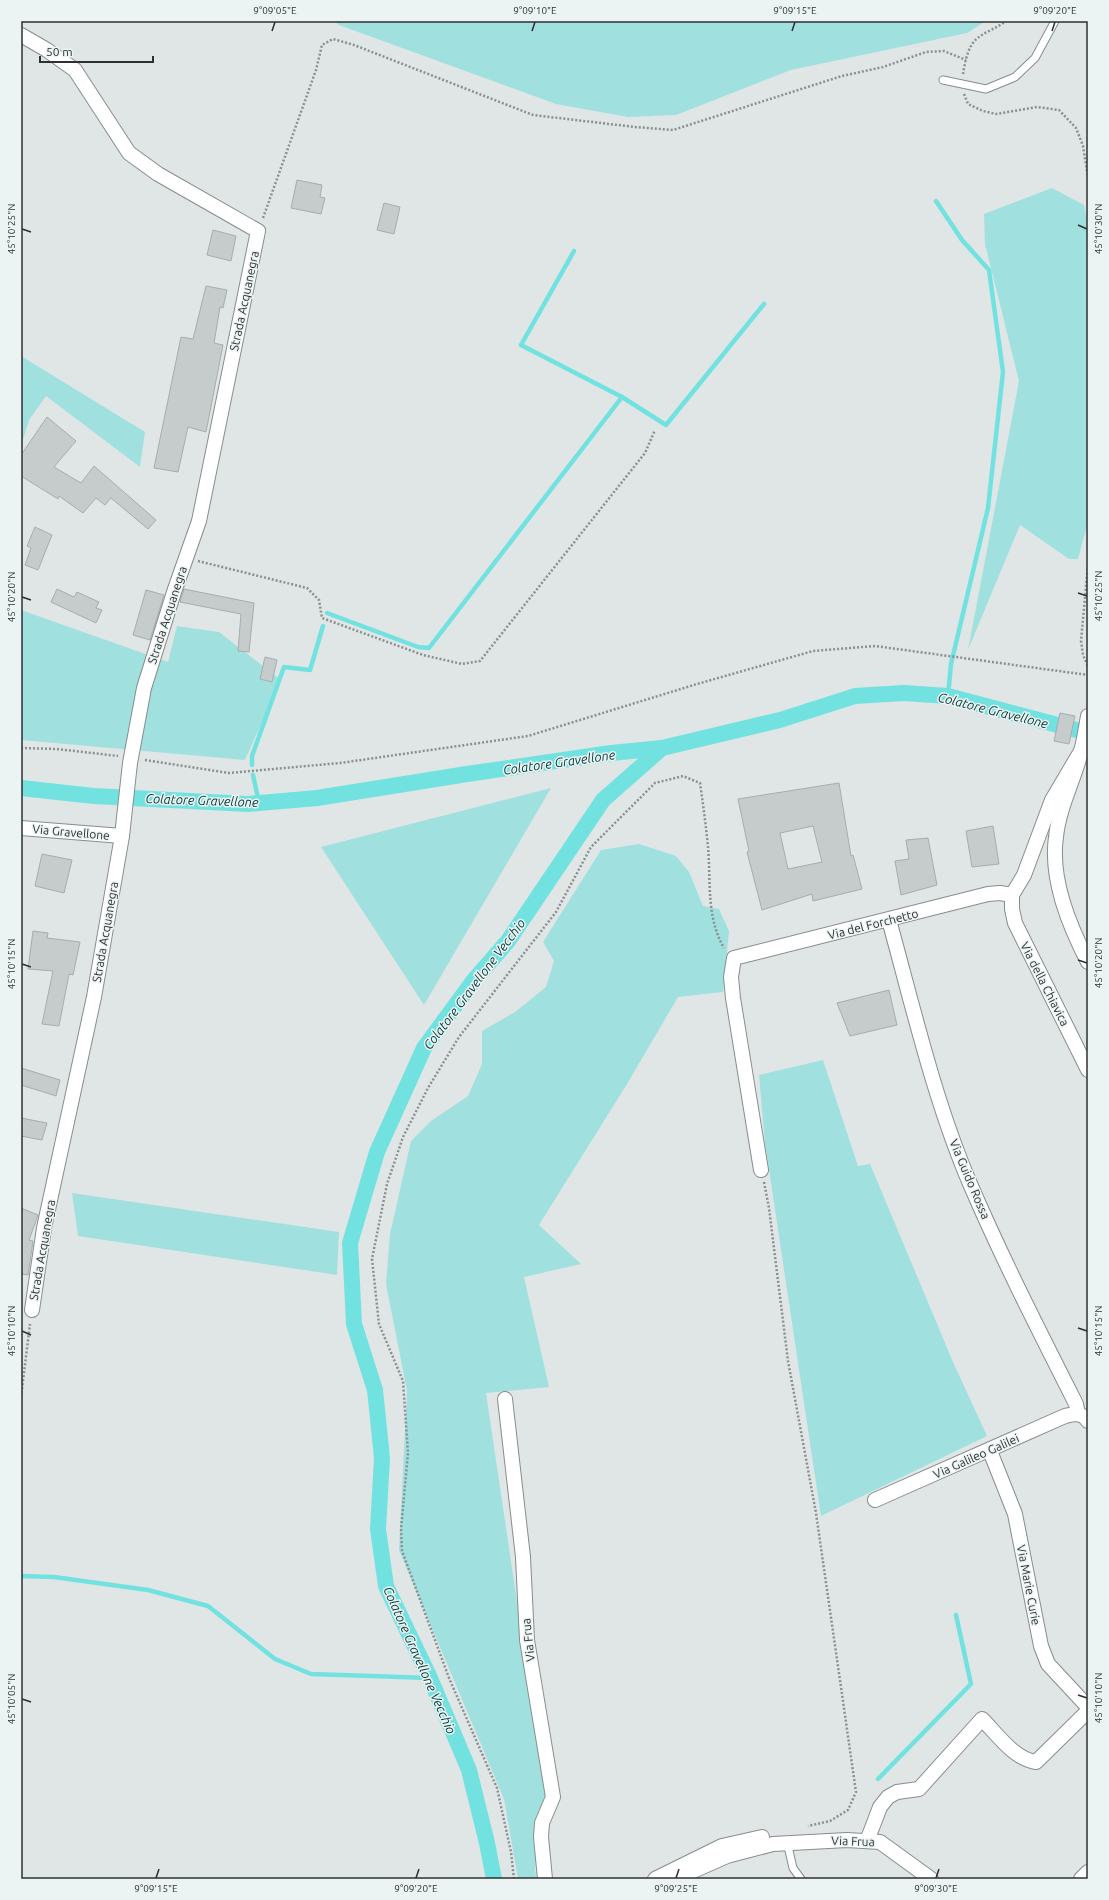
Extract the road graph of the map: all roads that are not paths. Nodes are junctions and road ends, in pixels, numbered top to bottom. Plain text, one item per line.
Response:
1 (1055, 21) edge
2 (21, 35) edge
3 (943, 80) dead end
4 (1088, 718) edge
5 (1081, 751) junction
6 (21, 828) edge
7 (122, 836) junction
8 (1012, 895) junction
9 (889, 920) junction
10 (1088, 962) edge
11 (1088, 1070) edge
12 (761, 1170) road end
13 (32, 1310) road end
14 (505, 1399) dead end
15 (1083, 1417) edge
16 (990, 1450) junction
17 (875, 1500) dead end
18 (1088, 1707) edge
19 (1088, 1711) edge
20 (867, 1841) junction
21 (787, 1842) junction
22 (1088, 1872) edge
23 (545, 1879) edge
24 (655, 1879) edge
25 (675, 1879) edge
26 (801, 1879) edge
27 (931, 1879) edge
28 (1081, 1879) edge

1 - 3 lane
2 - 7 street, Strada Acquanegra
4 - 5 street
5 - 8 street
5 - 10 street
6 - 7 street, Via Gravellone
7 - 13 street, Strada Acquanegra
8 - 9 street, Via del Forchetto
8 - 11 street, Via della Chiavica
9 - 12 street, Via del Forchetto
9 - 15 street, Via Guido Rossa
14 - 23 street, Via Frua
15 - 16 street, Via Galileo Galilei
16 - 17 street, Via Galileo Galilei
16 - 18 street, Via Marie Curie
19 - 20 street
20 - 21 street, Via Frua
20 - 27 street, Via Frua
21 - 24 street, Via Frua
21 - 25 street, Via Frua
21 - 26 lane
22 - 28 street

